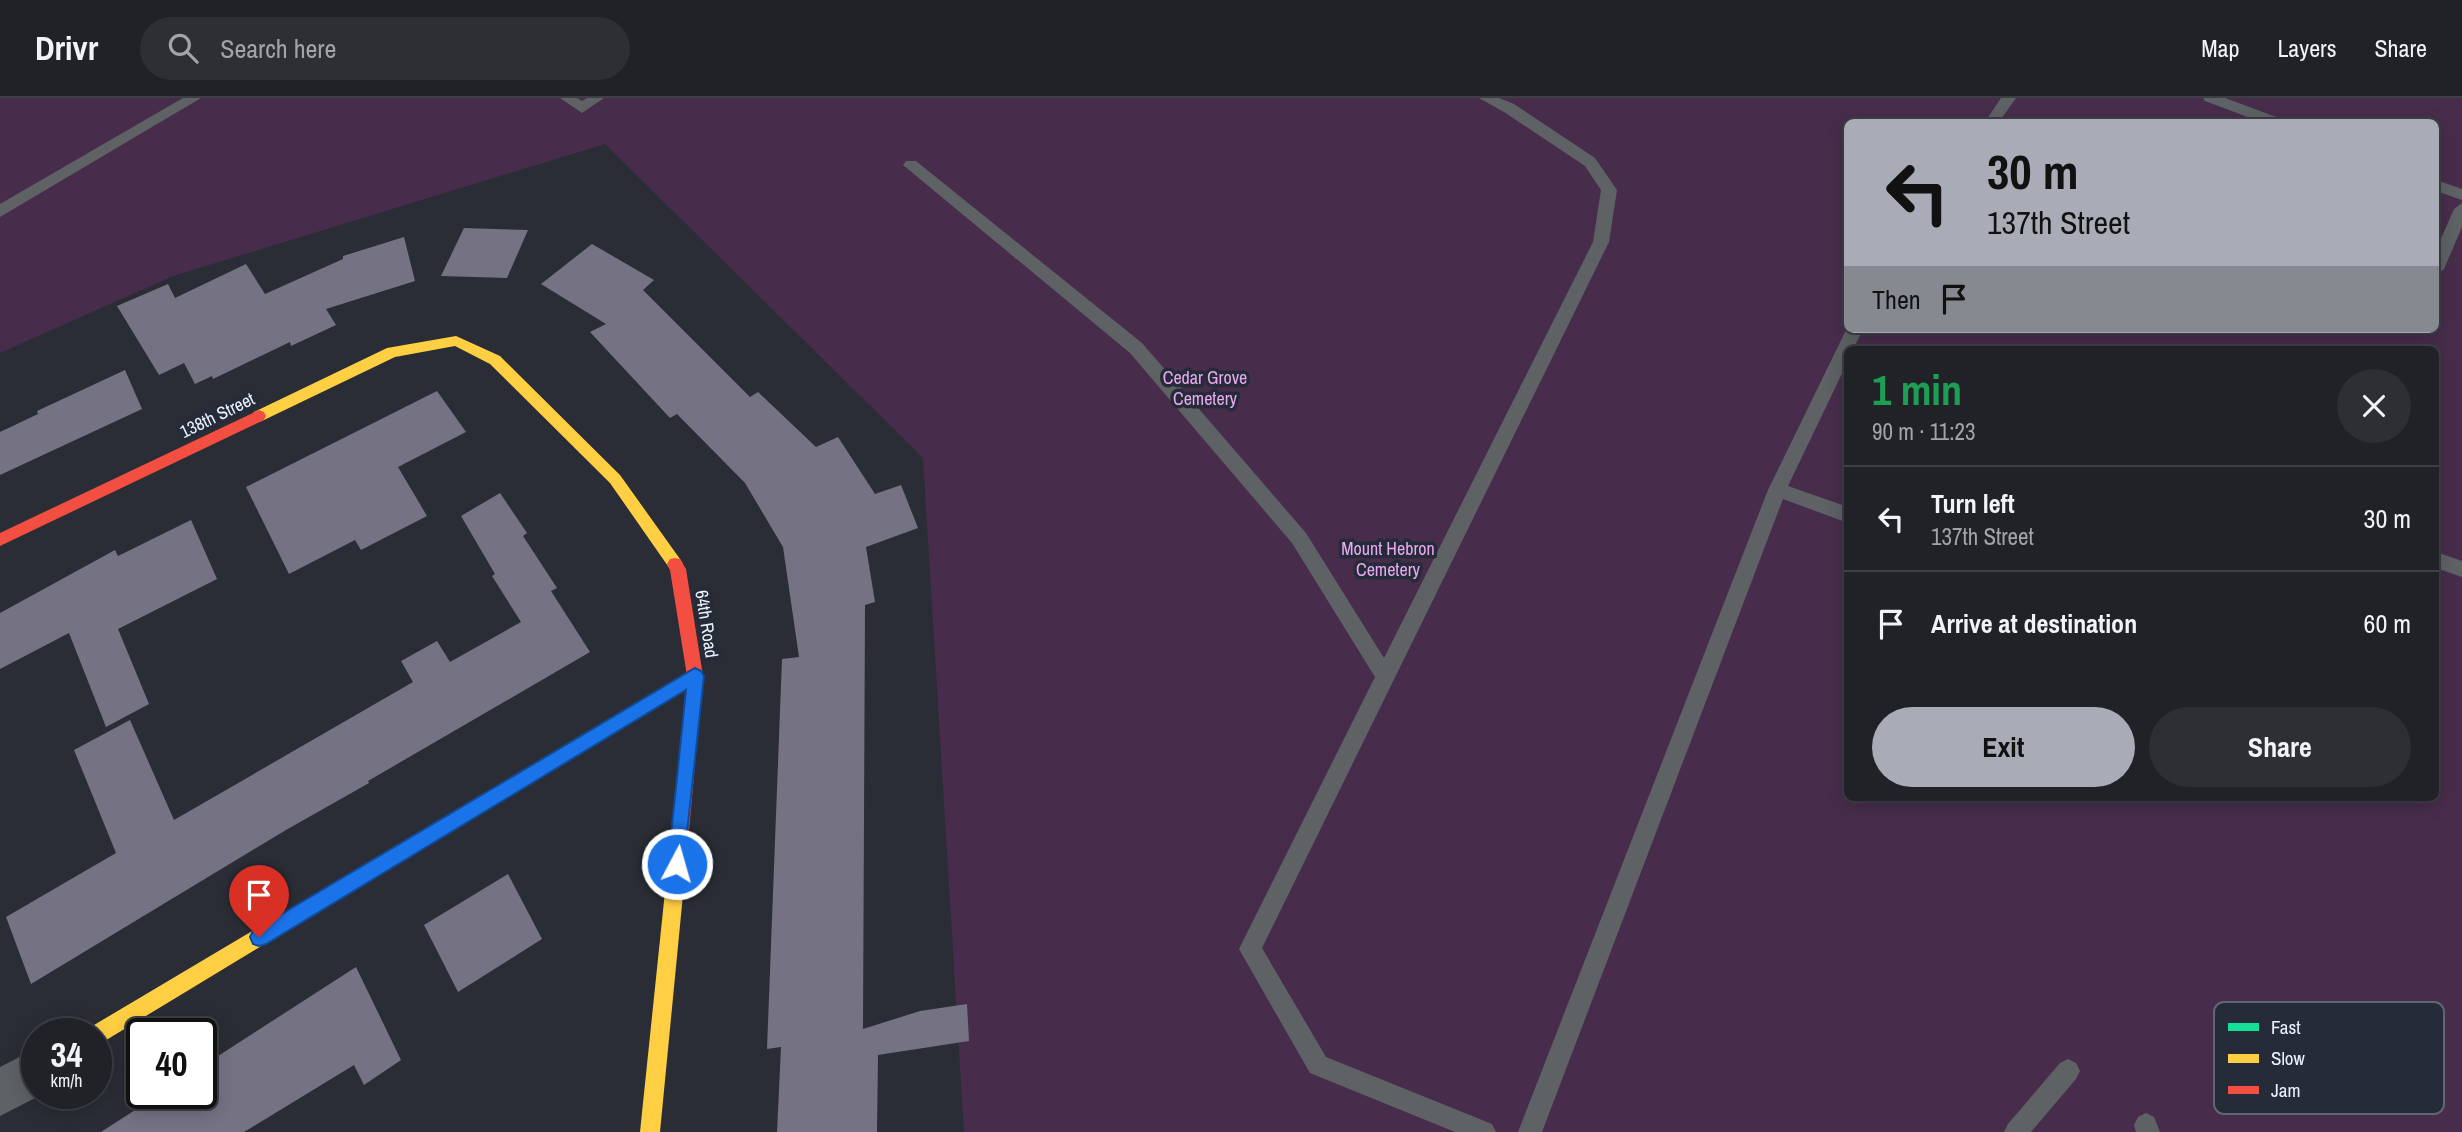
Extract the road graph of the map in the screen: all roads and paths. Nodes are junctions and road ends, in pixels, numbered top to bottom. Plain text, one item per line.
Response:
1 (194, 98) edge
2 (567, 98) edge
3 (597, 98) edge
4 (1486, 98) edge
5 (2009, 98) edge
6 (2210, 98) edge
7 (1514, 103) edge
8 (1994, 119) edge
9 (2266, 119) edge
10 (911, 165) dead end
11 (2439, 186) edge
12 (2462, 195) edge
13 (2462, 209) edge
14 (0, 212) edge
15 (2439, 262) edge
16 (456, 341) joint
17 (1844, 352) edge
18 (1777, 490) junction
19 (1844, 515) edge
20 (0, 540) edge
21 (2439, 561) edge
22 (2462, 569) edge
23 (695, 676) junction
24 (1385, 677) junction
25 (112, 1025) edge
26 (2068, 1071) dead end
27 (21, 1081) edge
28 (0, 1093) edge
29 (650, 1132) edge
30 (1484, 1132) edge
31 (1530, 1132) edge
32 (2017, 1132) edge

1 - 14 lane
2 - 3 lane
4 - 7 lane
5 - 8 lane
6 - 9 lane
7 - 24 lane
10 - 24 lane
11 - 12 lane
13 - 15 lane
16 - 20 street, 138th Street
16 - 23 street, 64th Road
17 - 18 lane
18 - 19 lane
18 - 31 lane
21 - 22 lane
23 - 25 street
23 - 29 street, 64th Road
24 - 30 lane
26 - 32 lane
27 - 28 street

